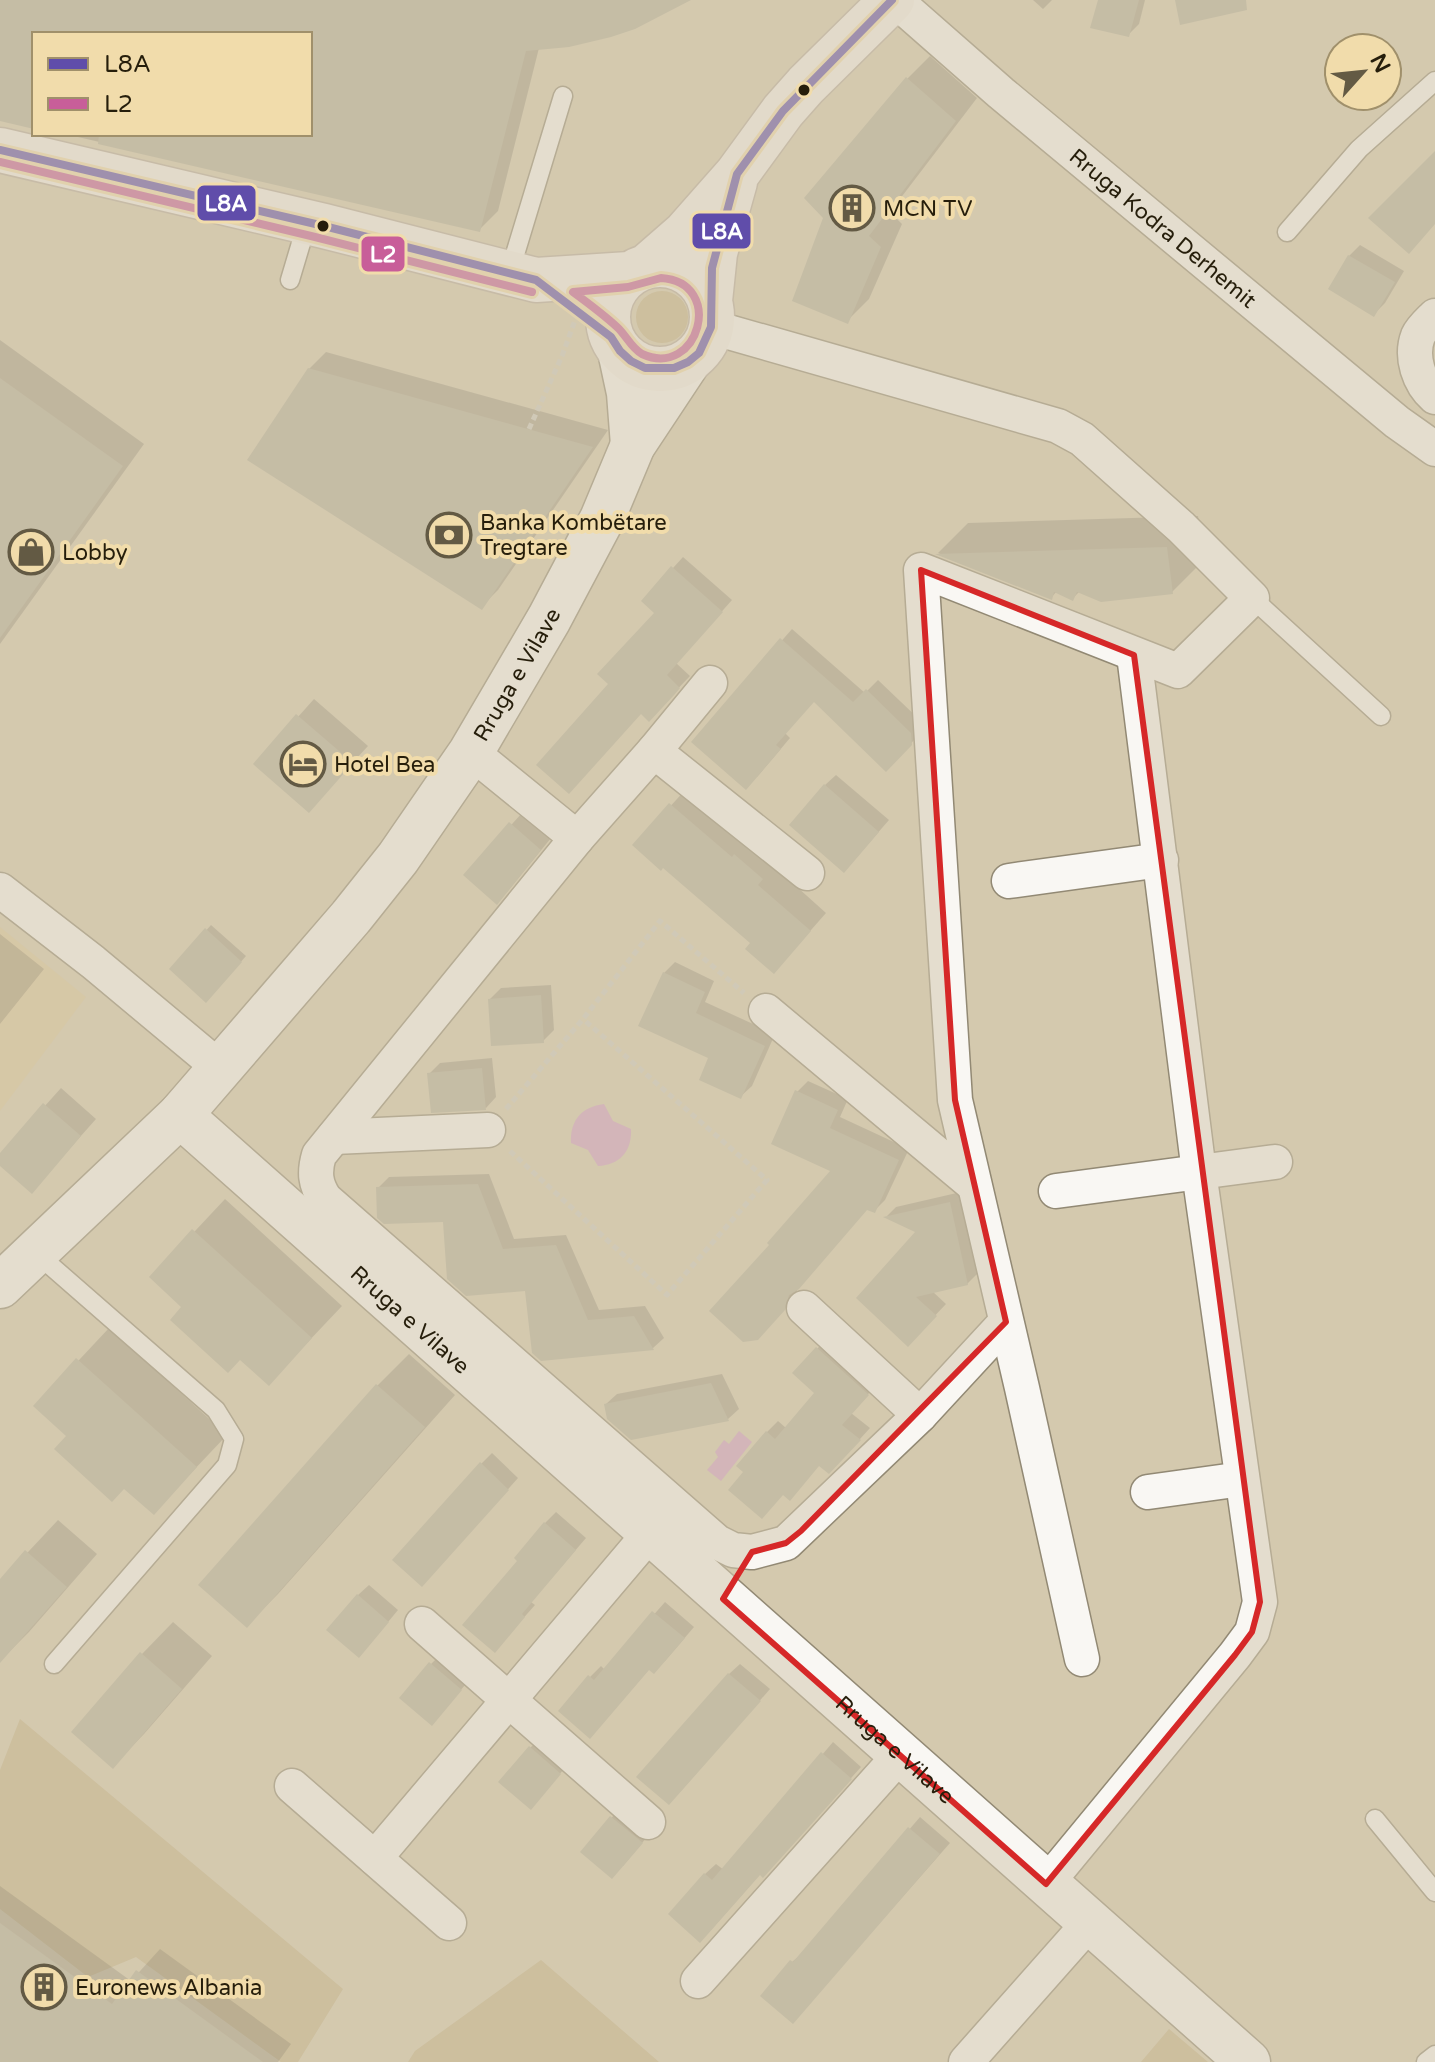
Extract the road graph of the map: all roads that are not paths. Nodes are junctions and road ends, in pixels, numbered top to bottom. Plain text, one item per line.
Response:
1 (893, 0) edge
2 (1435, 81) edge
3 (563, 96) dead end
4 (0, 150) edge
5 (737, 174) junction
6 (307, 223) junction
7 (1287, 232) dead end
8 (638, 270) junction
9 (522, 277) junction
10 (290, 280) dead end
11 (1435, 316) edge
12 (703, 330) junction
13 (603, 333) junction
14 (1430, 392) edge
15 (1397, 422) junction
16 (633, 445) junction
17 (1435, 449) edge
18 (1252, 598) junction
19 (1134, 655) junction
20 (710, 683) dead end
21 (1381, 716) dead end
22 (654, 751) junction
23 (471, 752) junction
24 (577, 838) junction
25 (1161, 860) junction
26 (807, 873) dead end
27 (1009, 881) dead end
28 (0, 890) edge
29 (766, 1011) road end
30 (220, 1068) junction
31 (180, 1115) junction
32 (488, 1130) road end
33 (334, 1137) junction
34 (1275, 1162) dead end
35 (1199, 1172) junction
36 (974, 1185) junction
37 (1056, 1191) dead end
38 (35, 1252) junction
39 (0, 1286) edge
40 (804, 1308) dead end
41 (1006, 1322) junction
42 (920, 1415) junction
43 (1242, 1479) junction
44 (1148, 1492) dead end
45 (651, 1532) junction
46 (752, 1552) junction
47 (723, 1599) junction
48 (422, 1624) dead end
49 (1082, 1659) dead end
50 (54, 1664) dead end
51 (510, 1702) junction
52 (900, 1755) junction
53 (292, 1786) dead end
54 (1375, 1819) dead end
55 (648, 1822) dead end
56 (375, 1858) junction
57 (1046, 1884) junction
58 (1435, 1892) edge
59 (1090, 1922) junction
60 (449, 1923) dead end
61 (698, 1981) dead end
62 (1435, 2055) edge
63 (966, 2062) edge
64 (1248, 2062) edge
65 (1426, 2062) edge

1 - 5 main road, Rruga e Vilave
1 - 15 street, Rruga Kodra Derhemit
2 - 7 lane
3 - 9 lane
4 - 6 main road
5 - 8 main road, Rruga e Vilave
5 - 12 main road, Rruga e Vilave
6 - 9 main road
6 - 10 lane
8 - 9 main road
8 - 12 main road
8 - 13 main road
9 - 13 main road
11 - 14 street
12 - 13 main road
12 - 16 street, Rruga e Vilave
12 - 18 street
13 - 16 street, Rruga e Vilave
14 - 15 street
15 - 17 street, Rruga Kodra Derhemit
16 - 23 street, Rruga e Vilave
18 - 19 street
18 - 21 lane
19 - 25 street
19 - 36 street
20 - 22 street
22 - 24 street
22 - 26 street
23 - 24 street
23 - 30 street, Rruga e Vilave
24 - 33 street
25 - 27 street
25 - 35 street
28 - 30 street
29 - 36 street
30 - 31 street, Rruga e Vilave
31 - 38 street
31 - 45 street, Rruga e Vilave
32 - 33 street
33 - 46 street
34 - 35 street
35 - 37 street
35 - 43 street
36 - 41 street
38 - 39 street
38 - 50 lane
40 - 42 street
41 - 42 street
41 - 49 street
42 - 46 street
43 - 44 street
43 - 57 street
45 - 47 street, Rruga e Vilave
45 - 51 street
46 - 47 street
47 - 52 street, Rruga e Vilave
48 - 51 street
51 - 55 street
51 - 56 street
52 - 57 street, Rruga e Vilave
52 - 61 street
53 - 56 street
54 - 58 lane
56 - 60 street
57 - 59 street, Rruga e Vilave
59 - 63 street
59 - 64 street, Rruga e Vilave
62 - 65 lane

